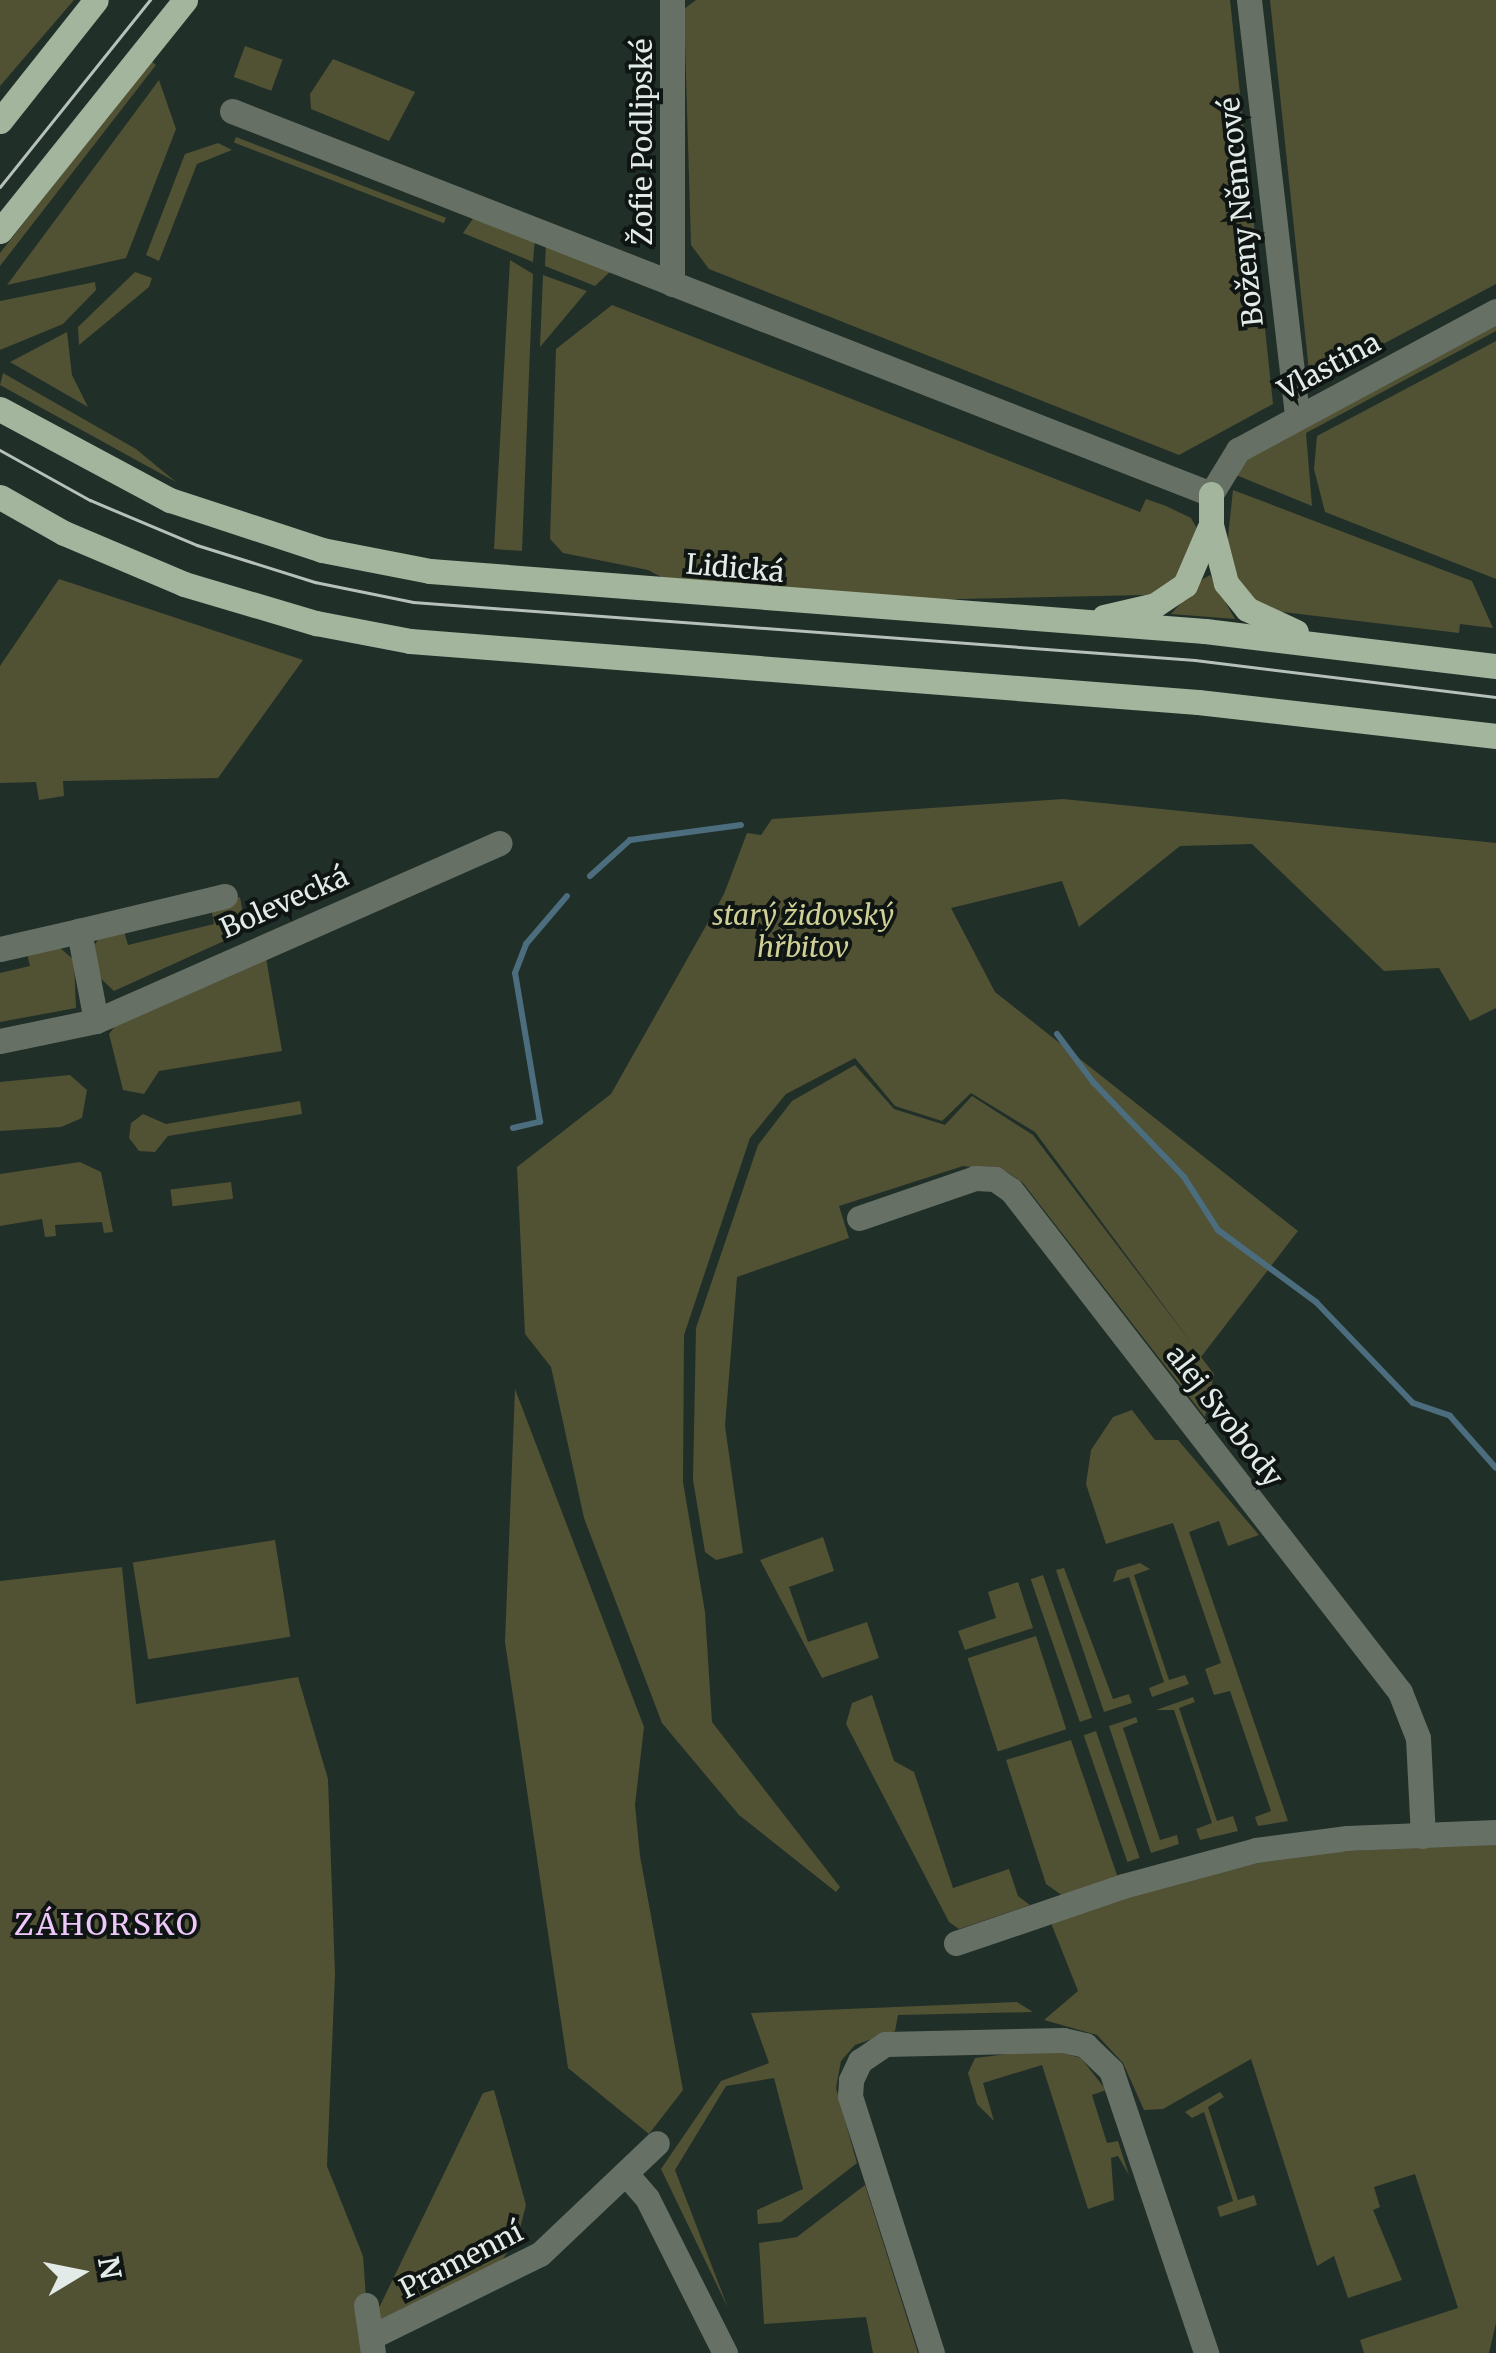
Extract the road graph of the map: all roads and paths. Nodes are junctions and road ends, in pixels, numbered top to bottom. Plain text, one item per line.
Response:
1 (96, 0) edge
2 (185, 0) edge
3 (672, 0) edge
4 (1249, 0) edge
5 (232, 111) dead end
6 (0, 121) edge
7 (0, 231) edge
8 (672, 284) junction
9 (1496, 311) edge
10 (0, 410) edge
11 (1297, 417) junction
12 (1211, 494) junction
13 (0, 497) edge
14 (1211, 525) junction
15 (1082, 622) junction
16 (1324, 643) junction
17 (1496, 666) edge
18 (1496, 736) edge
19 (499, 843) dead end
20 (225, 896) dead end
21 (78, 930) junction
22 (0, 949) edge
23 (96, 1021) junction
24 (0, 1040) edge
25 (859, 1218) dead end
26 (1496, 1832) edge
27 (1423, 1836) junction
28 (956, 1943) dead end
29 (657, 2143) dead end
30 (626, 2175) junction
31 (366, 2305) dead end
32 (372, 2345) edge
33 (724, 2353) edge
34 (932, 2353) edge
35 (1206, 2353) edge

1 - 6 main road
2 - 7 main road
3 - 8 street, Žofie Podlipské
4 - 11 street, Boženy Němcové
5 - 8 street
8 - 12 street
9 - 11 street, Vlastina
10 - 15 main road, Lidická
11 - 12 street, Vlastina
12 - 14 main road
13 - 18 main road
14 - 15 main road
14 - 16 main road
15 - 16 main road, Lidická
16 - 17 main road, Lidická
19 - 23 street, Bolevecká
20 - 21 street, Bolevecká
21 - 22 street, Bolevecká
21 - 23 street
23 - 24 street, Bolevecká
25 - 27 street, alej Svobody
26 - 27 street
27 - 28 street
29 - 30 street, Pramenní
30 - 32 street, Pramenní
30 - 33 street
31 - 32 street, Pramenní
34 - 35 street

